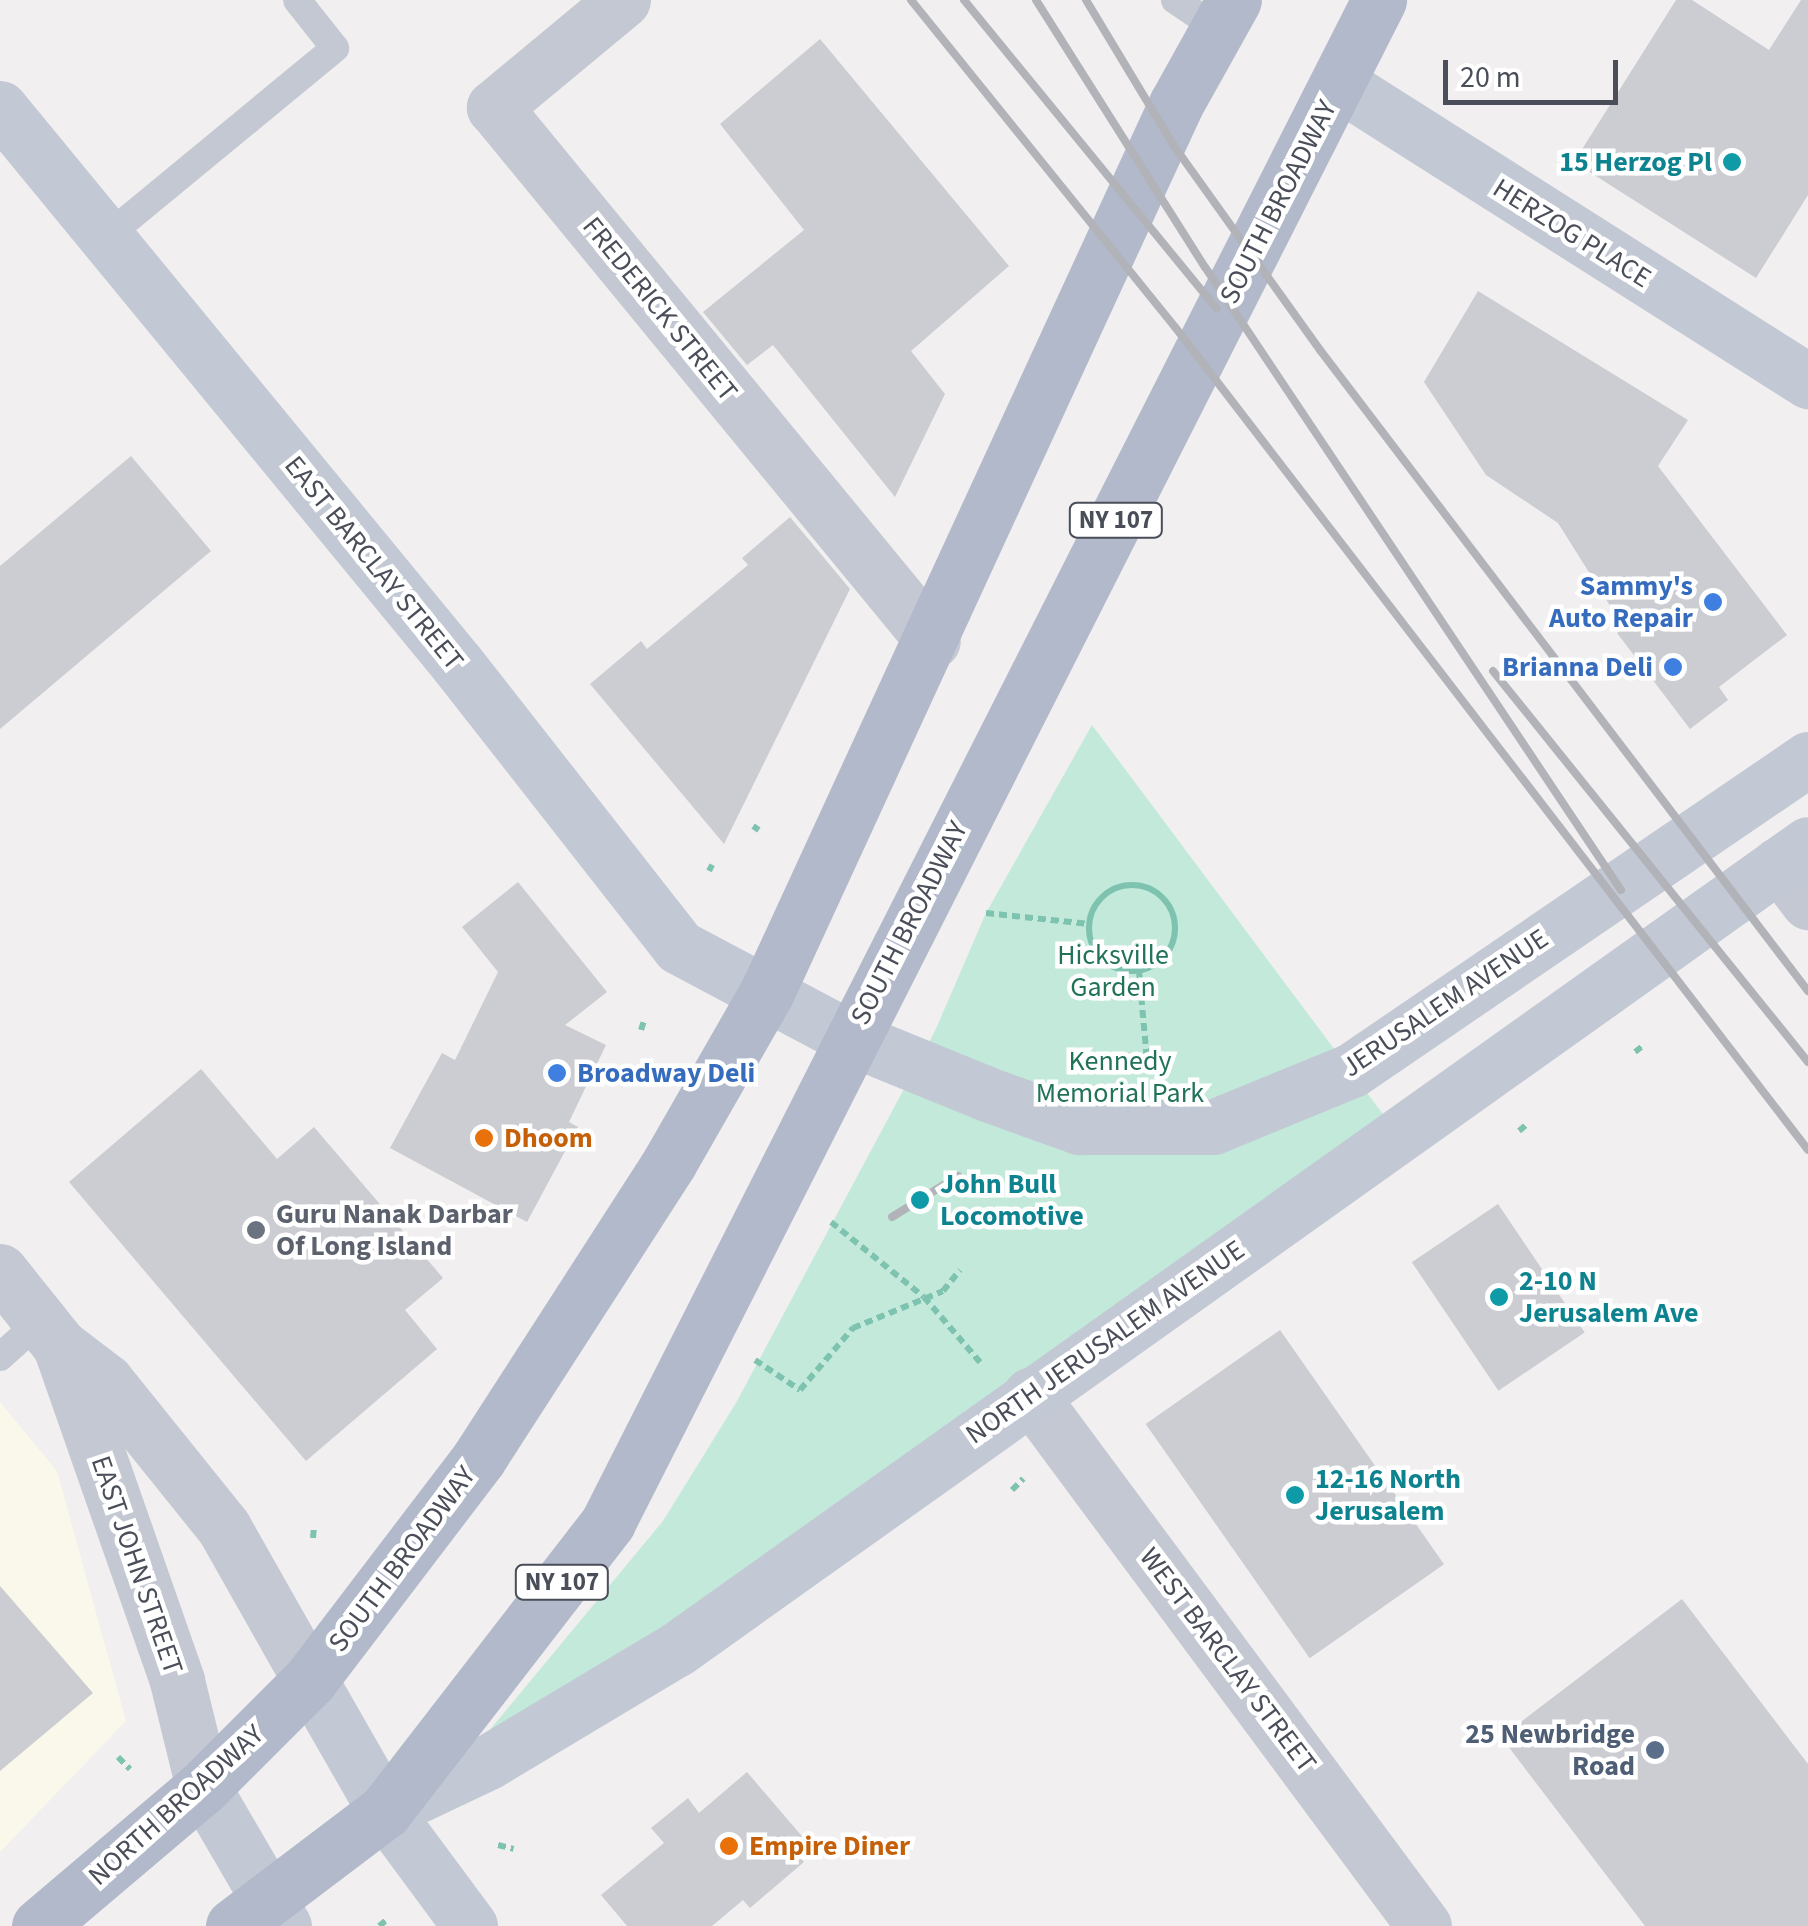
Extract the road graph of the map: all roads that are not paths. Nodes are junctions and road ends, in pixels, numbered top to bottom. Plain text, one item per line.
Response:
1 (297, 0) edge
2 (623, 0) edge
3 (1379, 0) edge
4 (1209, 10) edge
5 (1338, 83) junction
6 (0, 108) edge
7 (106, 237) junction
8 (1808, 382) edge
9 (933, 640) junction
10 (1808, 759) edge
11 (1798, 870) edge
12 (768, 992) junction
13 (850, 1038) junction
14 (0, 1271) edge
15 (50, 1334) junction
16 (0, 1357) edge
17 (1011, 1386) junction
18 (310, 1680) junction
19 (204, 1787) junction
20 (384, 1811) junction
21 (261, 1918) edge
22 (39, 1926) edge
23 (470, 1926) edge
24 (1424, 1926) edge

1 - 7 lane
2 - 9 street, FREDERICK STREET
3 - 5 main road, SOUTH BROADWAY / NY 107
4 - 9 main road, SOUTH BROADWAY
5 - 8 main road, HERZOG PLACE
5 - 13 main road, SOUTH BROADWAY / NY 107
6 - 7 main road, EAST BARCLAY STREET
7 - 12 main road, EAST BARCLAY STREET
9 - 12 main road, SOUTH BROADWAY
10 - 13 main road, JERUSALEM AVENUE
11 - 17 main road, NORTH JERUSALEM AVENUE
12 - 13 main road, JERUSALEM AVENUE
12 - 18 main road, SOUTH BROADWAY
13 - 20 main road, SOUTH BROADWAY / NY 107
14 - 15 street, EAST JOHN STREET
15 - 16 lane
15 - 18 street, EAST JOHN STREET
15 - 19 street, EAST JOHN STREET
17 - 20 main road, NORTH JERUSALEM AVENUE
17 - 24 street, WEST BARCLAY STREET
18 - 19 main road, NORTH BROADWAY
18 - 20 main road
19 - 21 main road
19 - 22 main road, NORTH BROADWAY
20 - 21 main road, NY 107
20 - 23 main road

